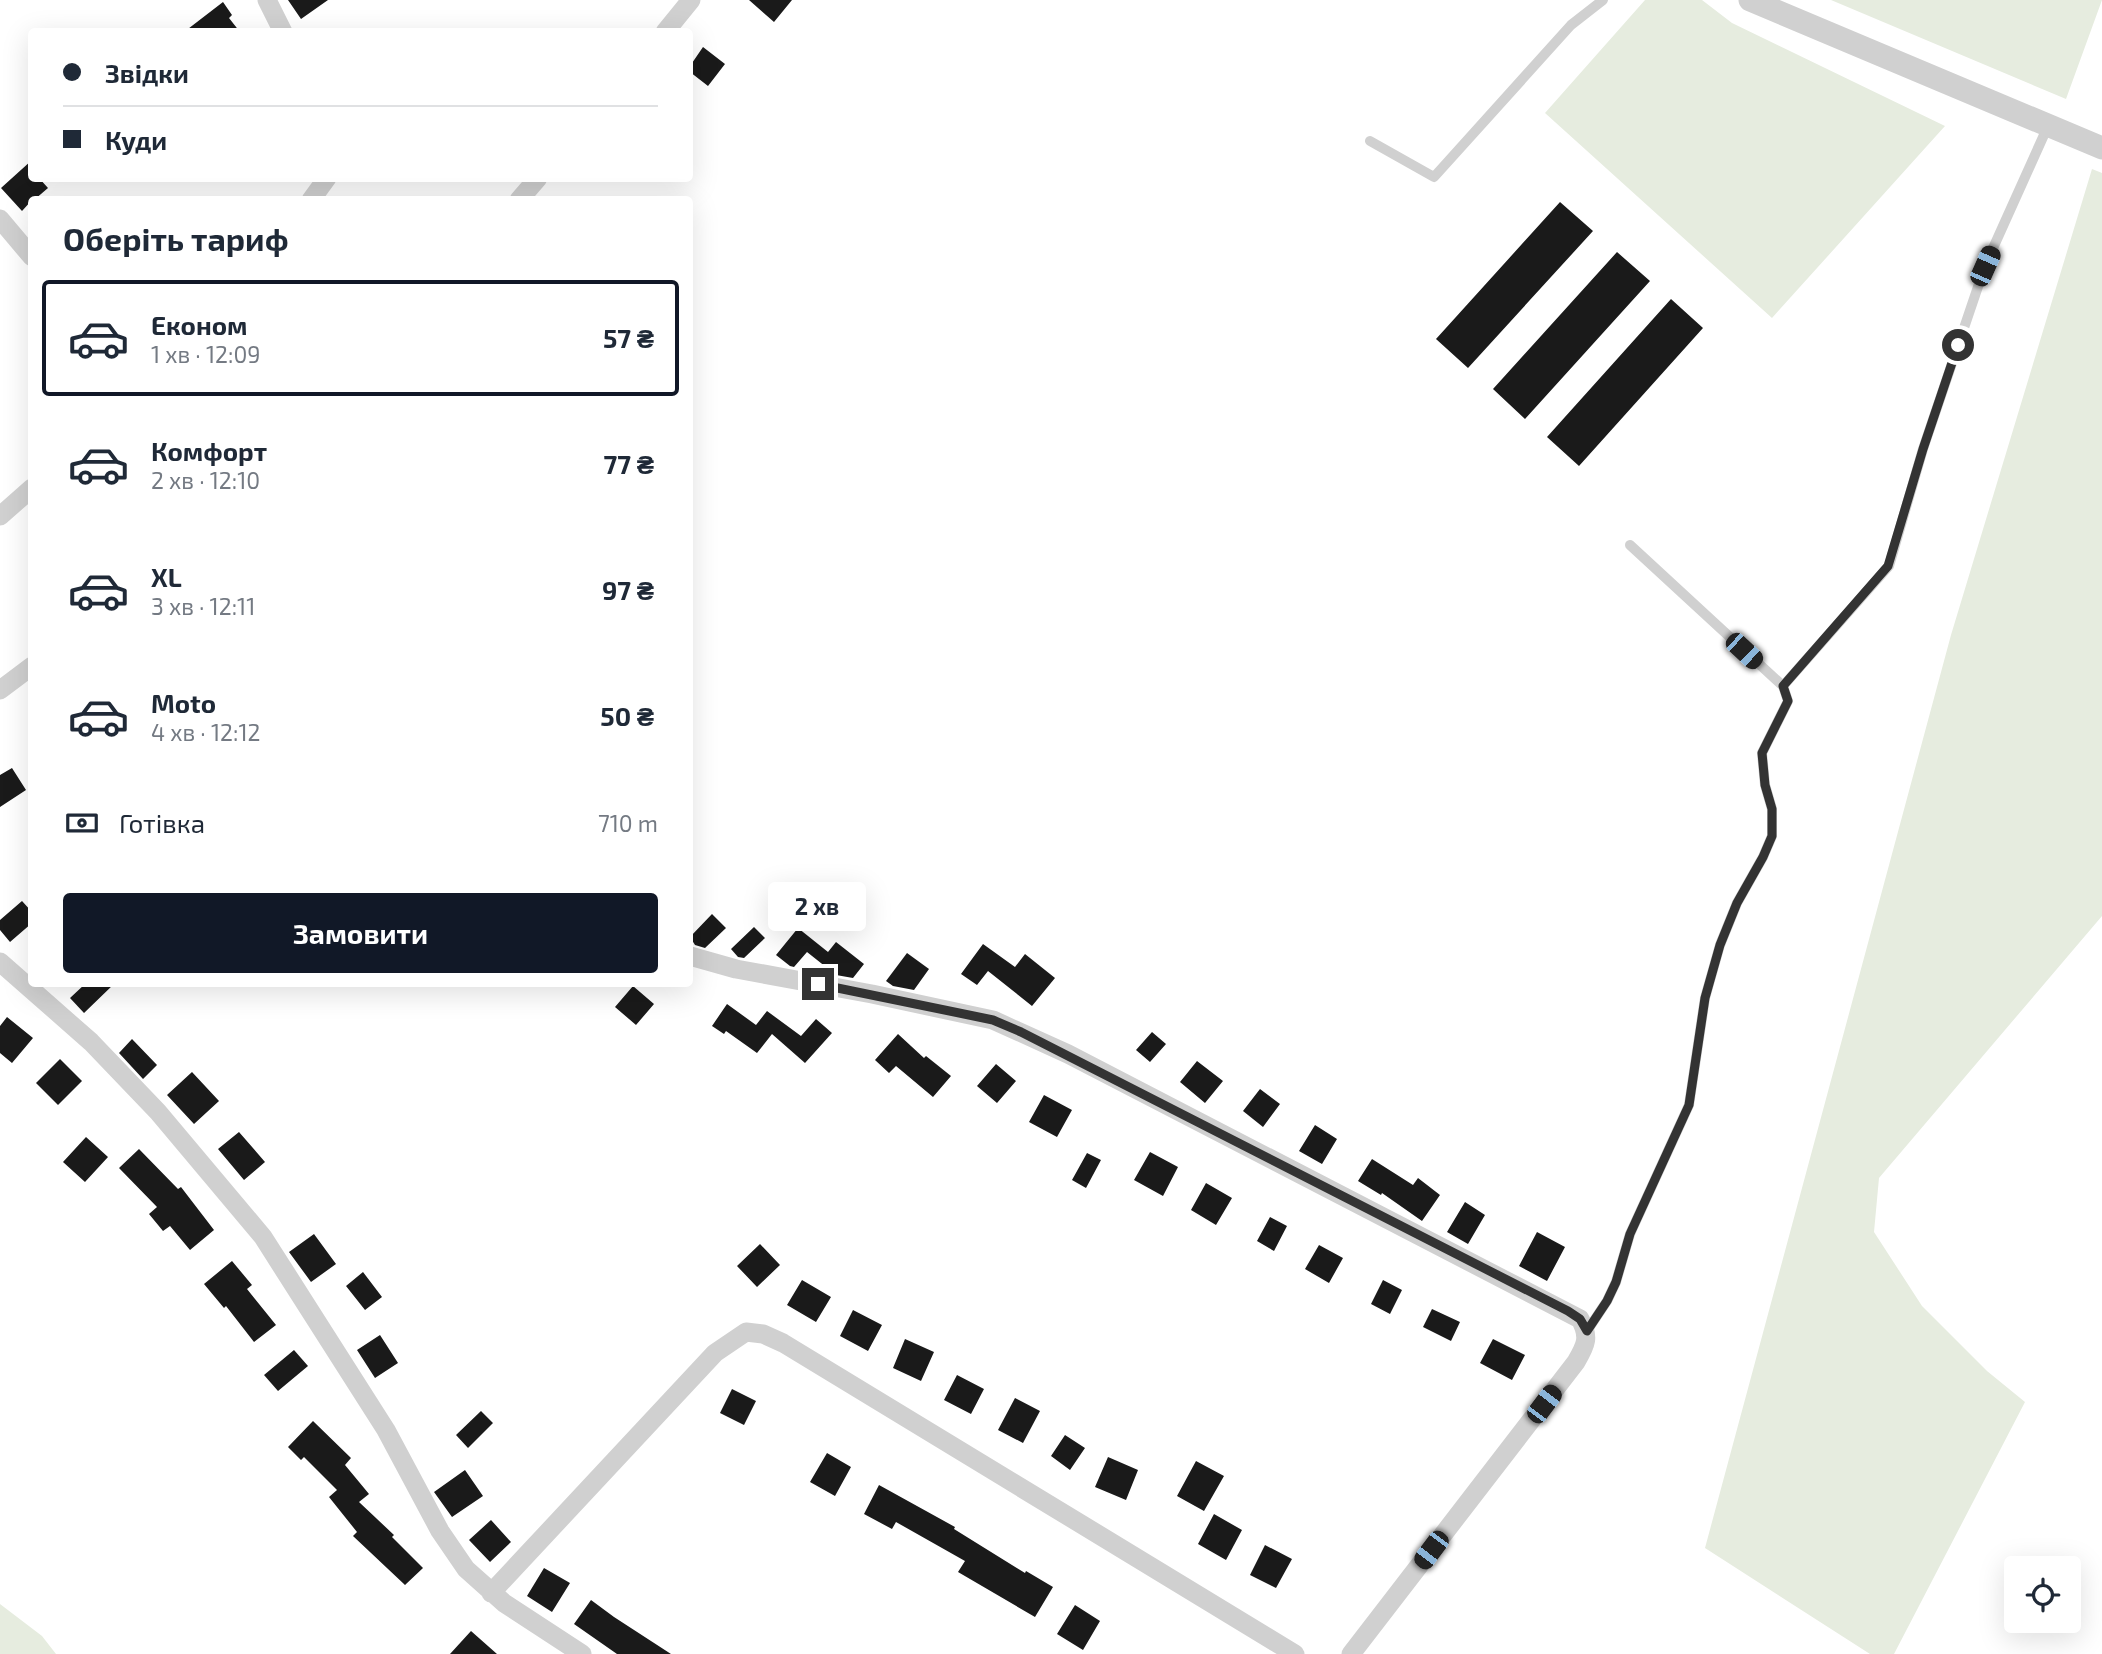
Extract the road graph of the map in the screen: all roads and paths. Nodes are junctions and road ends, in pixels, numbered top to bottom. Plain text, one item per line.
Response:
1 (267, 0) edge
2 (691, 0) edge
3 (1603, 0) edge
4 (1751, 0) edge
5 (281, 28) edge
6 (668, 28) edge
7 (2048, 126) junction
8 (1370, 141) dead end
9 (2102, 148) edge
10 (535, 182) edge
11 (522, 196) edge
12 (0, 219) edge
13 (28, 252) edge
14 (28, 492) edge
15 (0, 516) edge
16 (1630, 545) dead end
17 (28, 669) edge
18 (1783, 686) junction
19 (0, 690) edge
20 (693, 957) edge
21 (0, 962) edge
22 (28, 987) edge
23 (28, 987) edge
24 (1587, 1331) junction
25 (491, 1593) junction
26 (582, 1654) edge
27 (1295, 1654) edge
28 (1351, 1654) edge

1 - 5 street
2 - 6 street
3 - 8 lane
4 - 7 street
7 - 9 street
7 - 18 lane
10 - 11 street
12 - 13 street
14 - 15 street
16 - 18 lane
17 - 19 street
18 - 24 lane
20 - 24 street
21 - 22 street
23 - 25 street
24 - 28 street
25 - 26 street
25 - 27 street

